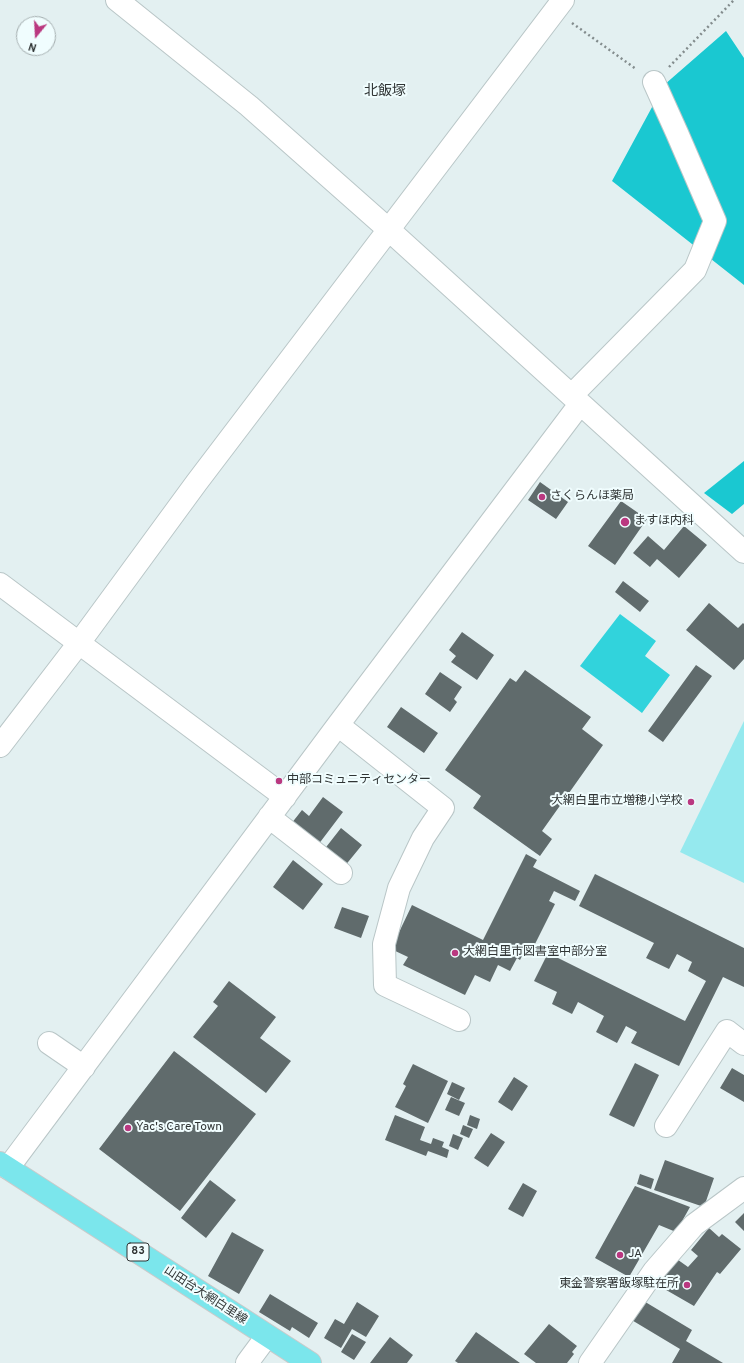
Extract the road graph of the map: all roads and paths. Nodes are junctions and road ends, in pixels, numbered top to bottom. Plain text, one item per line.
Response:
1 (117, 0) edge
2 (734, 0) edge
3 (559, 5) edge
4 (654, 82) junction
5 (388, 229) junction
6 (576, 400) junction
7 (744, 552) edge
8 (0, 584) edge
9 (79, 643) junction
10 (338, 725) junction
11 (0, 746) edge
12 (285, 797) junction
13 (269, 818) junction
14 (341, 873) dead end
15 (459, 1020) dead end
16 (49, 1043) dead end
17 (744, 1044) edge
18 (84, 1067) junction
19 (666, 1126) dead end
20 (4, 1166) edge
21 (744, 1188) edge
22 (267, 1336) junction
23 (247, 1363) edge
24 (310, 1363) edge
25 (590, 1363) edge

1 - 5 street
2 - 4 path
3 - 4 path
3 - 5 street
4 - 6 street
5 - 6 street
5 - 9 street
6 - 7 street
6 - 10 street
8 - 9 street
9 - 11 street
9 - 12 street
10 - 12 street
10 - 15 street
12 - 13 street
13 - 14 street
13 - 18 street
16 - 18 street
17 - 19 street
18 - 20 street
20 - 22 main road, 山田台大網白里線 / 83
21 - 25 street
22 - 23 street
22 - 24 main road, 山田台大網白里線 / 83

